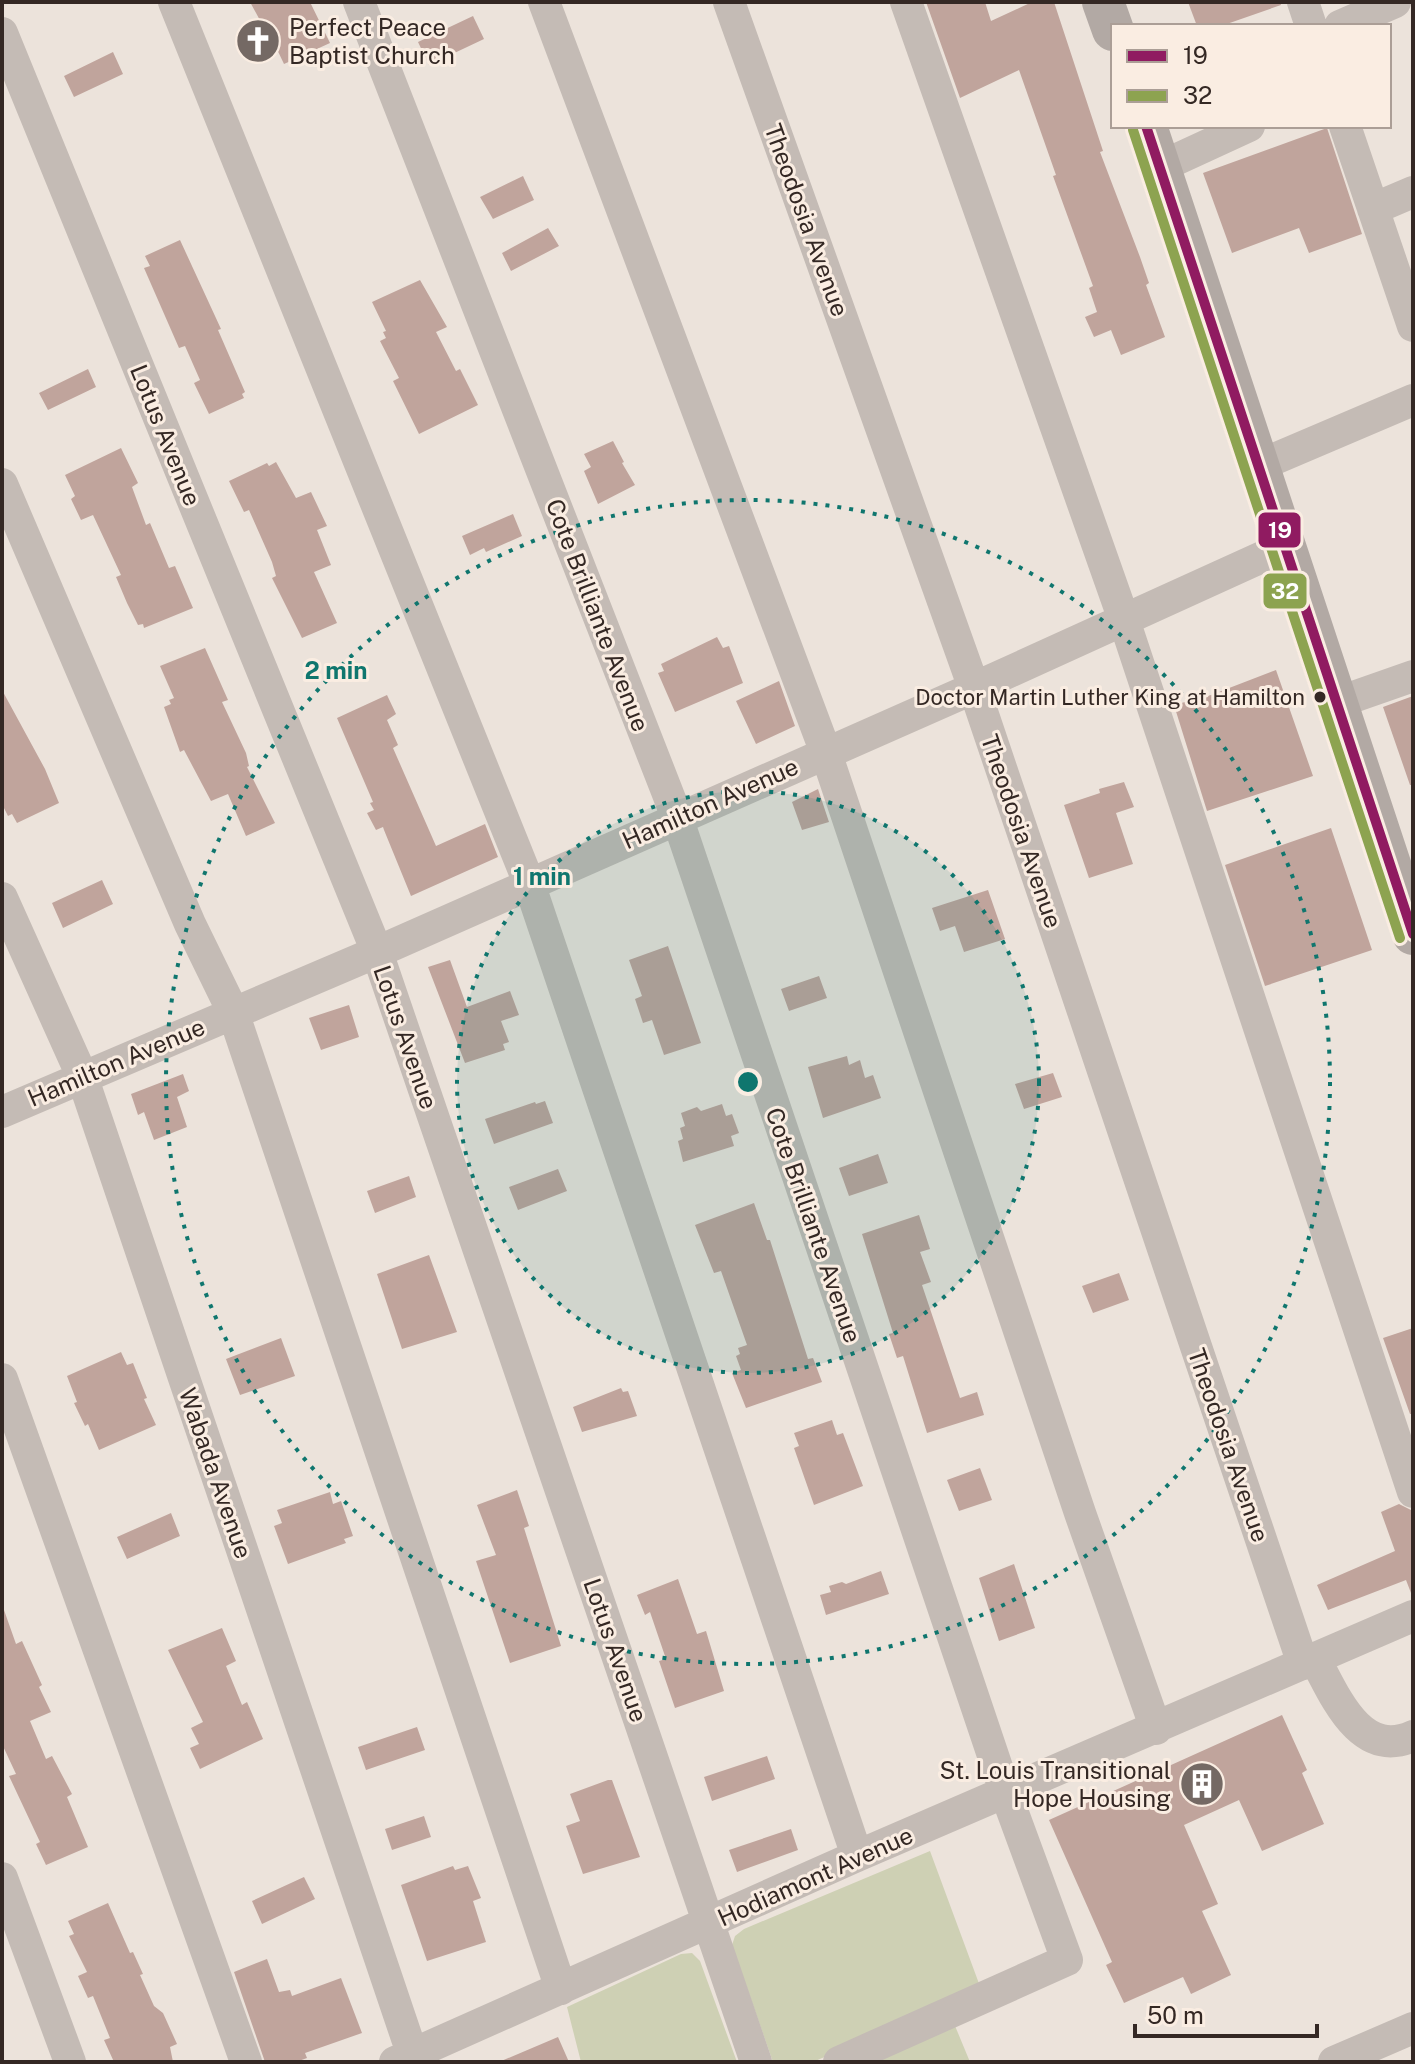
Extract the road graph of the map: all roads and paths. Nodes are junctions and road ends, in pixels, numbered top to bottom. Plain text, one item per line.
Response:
1 (174, 2) edge
2 (359, 2) edge
3 (544, 2) edge
4 (729, 2) edge
5 (906, 2) edge
6 (1103, 2) edge
7 (1303, 2) edge
8 (1395, 2) edge
9 (1111, 24) edge
10 (1310, 24) edge
11 (1345, 24) edge
12 (2, 33) edge
13 (1147, 128) edge
14 (1245, 128) edge
15 (1346, 128) edge
16 (1160, 167) junction
17 (1413, 192) edge
18 (1373, 209) junction
19 (1413, 326) edge
20 (1413, 400) edge
21 (1258, 466) junction
22 (2, 484) edge
23 (1284, 547) junction
24 (1124, 620) junction
25 (1413, 676) edge
26 (974, 688) junction
27 (1336, 703) junction
28 (826, 753) junction
29 (677, 817) junction
30 (529, 883) junction
31 (2, 898) edge
32 (1413, 934) edge
33 (377, 952) junction
34 (233, 1012) junction
35 (82, 1076) junction
36 (2, 1112) edge
37 (2, 1379) edge
38 (1413, 1492) edge
39 (1413, 1616) edge
40 (1309, 1662) junction
41 (1156, 1729) junction
42 (1413, 1736) edge
43 (1006, 1794) junction
44 (857, 1856) junction
45 (2, 1878) edge
46 (709, 1923) junction
47 (561, 1989) junction
48 (1413, 2028) edge
49 (1381, 2053) edge
50 (407, 2060) edge
51 (70, 2062) edge
52 (246, 2062) edge
53 (756, 2062) edge
54 (839, 2062) edge
55 (1334, 2062) edge

1 - 30 street
2 - 29 street, Cote Brilliante Avenue
3 - 28 street
4 - 26 street, Theodosia Avenue
5 - 24 street
6 - 9 main road
7 - 10 street
8 - 11 street
12 - 33 street, Lotus Avenue
13 - 16 main road
14 - 16 street
15 - 18 street
16 - 21 main road
17 - 18 street
18 - 19 street
20 - 21 street
21 - 23 main road
22 - 34 street
23 - 24 street, Hamilton Avenue
23 - 27 main road
24 - 26 street, Hamilton Avenue
24 - 38 street
25 - 27 street
26 - 28 street, Hamilton Avenue
26 - 40 street, Theodosia Avenue
27 - 32 main road
28 - 29 street, Hamilton Avenue
28 - 41 street
29 - 30 street, Hamilton Avenue
29 - 43 street, Cote Brilliante Avenue
30 - 33 street, Hamilton Avenue
30 - 44 street
31 - 35 street, Wabada Avenue
33 - 34 street, Hamilton Avenue
33 - 46 street, Lotus Avenue
34 - 35 street, Hamilton Avenue
34 - 47 street
35 - 36 street, Hamilton Avenue
35 - 50 street, Wabada Avenue
37 - 52 street
39 - 40 street, Hodiamont Avenue
40 - 41 street, Hodiamont Avenue
40 - 42 street, Theodosia Avenue
41 - 43 street, Hodiamont Avenue
43 - 44 street, Hodiamont Avenue
43 - 54 street, Cote Brilliante Avenue
44 - 46 street, Hodiamont Avenue
45 - 51 street
46 - 47 street, Hodiamont Avenue
46 - 53 street, Lotus Avenue
47 - 50 street, Hodiamont Avenue
48 - 49 street
49 - 55 street

